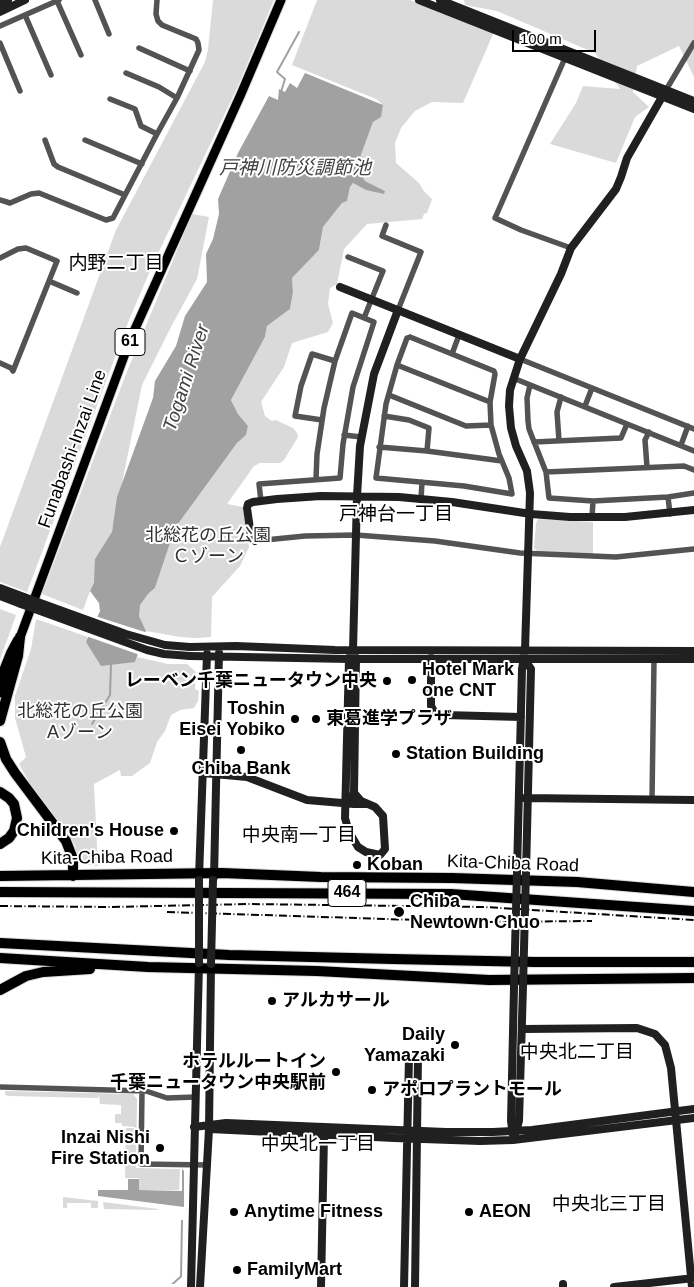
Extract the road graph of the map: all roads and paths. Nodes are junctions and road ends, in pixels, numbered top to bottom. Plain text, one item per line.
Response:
1 (8, 0) edge
2 (25, 0) edge
3 (58, 0) edge
4 (95, 0) edge
5 (157, 0) edge
6 (282, 0) edge
7 (419, 0) edge
8 (440, 0) edge
9 (0, 4) edge
10 (0, 12) edge
11 (25, 15) junction
12 (0, 26) edge
13 (109, 34) dead end
14 (0, 43) edge
15 (694, 43) edge
16 (140, 48) dead end
17 (81, 56) dead end
18 (565, 58) junction
19 (190, 71) junction
20 (126, 73) dead end
21 (51, 75) dead end
22 (20, 91) dead end
23 (664, 94) junction
24 (178, 98) junction
25 (110, 99) dead end
26 (694, 102) edge
27 (694, 109) edge
28 (157, 134) junction
29 (45, 140) dead end
30 (85, 140) dead end
31 (142, 164) junction
32 (126, 195) junction
33 (0, 200) edge
34 (386, 225) dead end
35 (571, 248) junction
36 (348, 257) dead end
37 (0, 258) edge
38 (49, 281) junction
39 (340, 287) dead end
40 (76, 292) dead end
41 (372, 300) junction
42 (398, 310) junction
43 (364, 318) junction
44 (460, 335) junction
45 (452, 354) junction
46 (520, 359) junction
47 (336, 361) junction
48 (0, 363) edge
49 (397, 365) junction
50 (514, 378) junction
51 (530, 385) junction
52 (592, 388) junction
53 (389, 395) junction
54 (561, 397) junction
55 (490, 402) junction
56 (585, 406) junction
57 (384, 416) junction
58 (322, 420) junction
59 (627, 424) junction
60 (491, 425) junction
61 (691, 428) edge
62 (649, 432) junction
63 (344, 434) junction
64 (361, 437) junction
65 (559, 441) junction
66 (534, 442) junction
67 (681, 445) junction
68 (379, 447) junction
69 (427, 451) junction
70 (694, 451) edge
71 (502, 461) junction
72 (647, 467) junction
73 (694, 470) edge
74 (546, 472) junction
75 (316, 479) junction
76 (422, 482) junction
77 (694, 493) edge
78 (357, 496) junction
79 (668, 497) junction
80 (421, 499) junction
81 (593, 500) junction
82 (261, 501) junction
83 (694, 510) edge
84 (531, 514) junction
85 (670, 514) junction
86 (592, 518) junction
87 (356, 535) junction
88 (255, 541) joint
89 (694, 549) edge
90 (530, 554) junction
91 (0, 588) edge
92 (0, 596) edge
93 (23, 600) junction
94 (20, 637) junction
95 (220, 646) junction
96 (207, 647) junction
97 (353, 650) junction
98 (526, 650) junction
99 (694, 651) edge
100 (206, 657) junction
101 (219, 658) junction
102 (353, 658) junction
103 (431, 658) junction
104 (525, 660) junction
105 (654, 660) junction
106 (694, 660) edge
107 (0, 681) edge
108 (0, 693) edge
109 (521, 717) junction
110 (0, 722) edge
111 (0, 742) edge
112 (203, 773) junction
113 (216, 774) junction
114 (0, 792) edge
115 (354, 793) junction
116 (524, 798) junction
117 (652, 800) junction
118 (694, 800) edge
119 (345, 803) junction
120 (368, 804) junction
121 (0, 844) edge
122 (0, 872) edge
123 (27, 875) junction
124 (0, 876) edge
125 (73, 876) junction
126 (199, 876) junction
127 (214, 876) junction
128 (0, 892) edge
129 (694, 892) edge
130 (694, 911) edge
131 (0, 943) edge
132 (0, 958) edge
133 (694, 962) edge
134 (199, 966) junction
135 (148, 967) junction
136 (211, 967) junction
137 (694, 978) edge
138 (519, 986) junction
139 (0, 990) edge
140 (522, 1029) junction
141 (418, 1057) dead end
142 (409, 1058) dead end
143 (0, 1087) edge
144 (142, 1090) junction
145 (196, 1097) junction
146 (694, 1109) edge
147 (675, 1111) junction
148 (694, 1118) edge
149 (676, 1120) junction
150 (194, 1127) junction
151 (209, 1127) junction
152 (514, 1131) junction
153 (324, 1135) junction
154 (408, 1135) junction
155 (417, 1135) junction
156 (513, 1140) junction
157 (194, 1165) junction
158 (208, 1165) junction
159 (692, 1281) edge
160 (191, 1287) edge
161 (200, 1287) edge
162 (321, 1287) edge
163 (404, 1287) edge
164 (415, 1287) edge
165 (614, 1287) edge

1 - 9 street
2 - 10 street
3 - 11 street
3 - 17 street
4 - 13 street
5 - 19 street
6 - 94 main road, Funabashi-Inzai Line / 61
7 - 18 street
8 - 23 street
11 - 12 street
11 - 21 street
14 - 22 street
15 - 23 street
16 - 19 street
18 - 23 street
18 - 35 street
19 - 24 street
20 - 24 street
23 - 26 street
23 - 27 street
23 - 35 street
24 - 28 street
25 - 28 street
28 - 31 street
29 - 32 street
30 - 31 street
31 - 32 street
32 - 33 street
34 - 42 street
35 - 46 street
36 - 41 street
37 - 38 street
38 - 40 street
38 - 48 street
39 - 41 street
41 - 42 street
41 - 43 street
42 - 44 street
42 - 64 street
43 - 47 street
43 - 63 street
44 - 45 street
44 - 46 street
45 - 49 street
45 - 55 street
46 - 50 street
46 - 52 street
47 - 58 street
47 - 58 street
49 - 53 street
49 - 55 street
50 - 51 street
50 - 84 street
51 - 54 street
51 - 66 street
52 - 56 street
52 - 61 street
53 - 57 street
53 - 60 street
54 - 56 street
54 - 65 street
55 - 60 street
56 - 59 street
57 - 68 street
57 - 69 street
58 - 75 street
59 - 62 street
59 - 65 street
60 - 71 street
61 - 67 street
62 - 67 street
62 - 72 street
63 - 64 street
63 - 75 street
64 - 78 street
65 - 66 street
66 - 74 street
67 - 70 street
68 - 69 street
68 - 76 street
69 - 71 street
71 - 76 street
72 - 73 street
72 - 74 street
74 - 81 street
75 - 82 street
76 - 80 street
77 - 79 street
78 - 80 street
78 - 82 street
78 - 87 street
79 - 81 street
79 - 85 street
80 - 84 street
81 - 86 street
82 - 88 street
83 - 85 street
84 - 86 street
84 - 90 street
85 - 86 street
87 - 88 street
87 - 90 street
87 - 97 street
89 - 90 street
90 - 98 street
91 - 93 street
92 - 93 street
93 - 96 street, bridge
93 - 100 street, bridge
94 - 107 highway
94 - 108 main road, Funabashi-Inzai Line / 61
94 - 110 highway
95 - 96 street
95 - 97 street
95 - 101 street
96 - 100 street
97 - 98 street
97 - 102 street
98 - 99 street
98 - 104 street
100 - 101 street
100 - 112 street
101 - 102 street
101 - 113 street
102 - 103 street
102 - 115 street
102 - 119 street
103 - 104 street
103 - 109 street
104 - 105 street
104 - 109 street
104 - 116 street
105 - 106 street
105 - 117 street
109 - 116 street
111 - 125 highway
112 - 113 street
112 - 126 street
113 - 119 street
113 - 127 street
114 - 121 highway
115 - 119 street
115 - 120 street
116 - 117 street
116 - 138 street, bridge
116 - 138 street, bridge
117 - 118 street
119 - 120 street
119 - 120 street
122 - 123 highway
123 - 124 highway, Kita-Chiba Road / 464
123 - 125 highway, Kita-Chiba Road / 464
125 - 126 highway, Kita-Chiba Road / 464
126 - 127 highway, Kita-Chiba Road / 464
126 - 134 street, bridge
127 - 129 highway, Kita-Chiba Road / 464
127 - 136 street, bridge
128 - 130 highway, Kita-Chiba Road / 464
131 - 133 highway
132 - 135 highway
134 - 135 highway
134 - 136 highway
134 - 145 street
135 - 139 highway
136 - 137 highway
136 - 151 street
138 - 140 street
138 - 152 street
140 - 147 street
140 - 152 street
141 - 155 street
142 - 154 street
143 - 144 street
144 - 145 street
144 - 157 street
145 - 150 street
146 - 147 street
147 - 149 street
147 - 152 street
148 - 149 street
149 - 156 street
149 - 159 street
150 - 151 street
150 - 157 street
151 - 153 street
151 - 154 street
151 - 158 street
152 - 155 street
152 - 156 street
153 - 154 street
153 - 162 street
154 - 155 street
154 - 163 street
155 - 156 street
155 - 164 street
157 - 158 street
157 - 160 street
158 - 161 street
159 - 165 street

